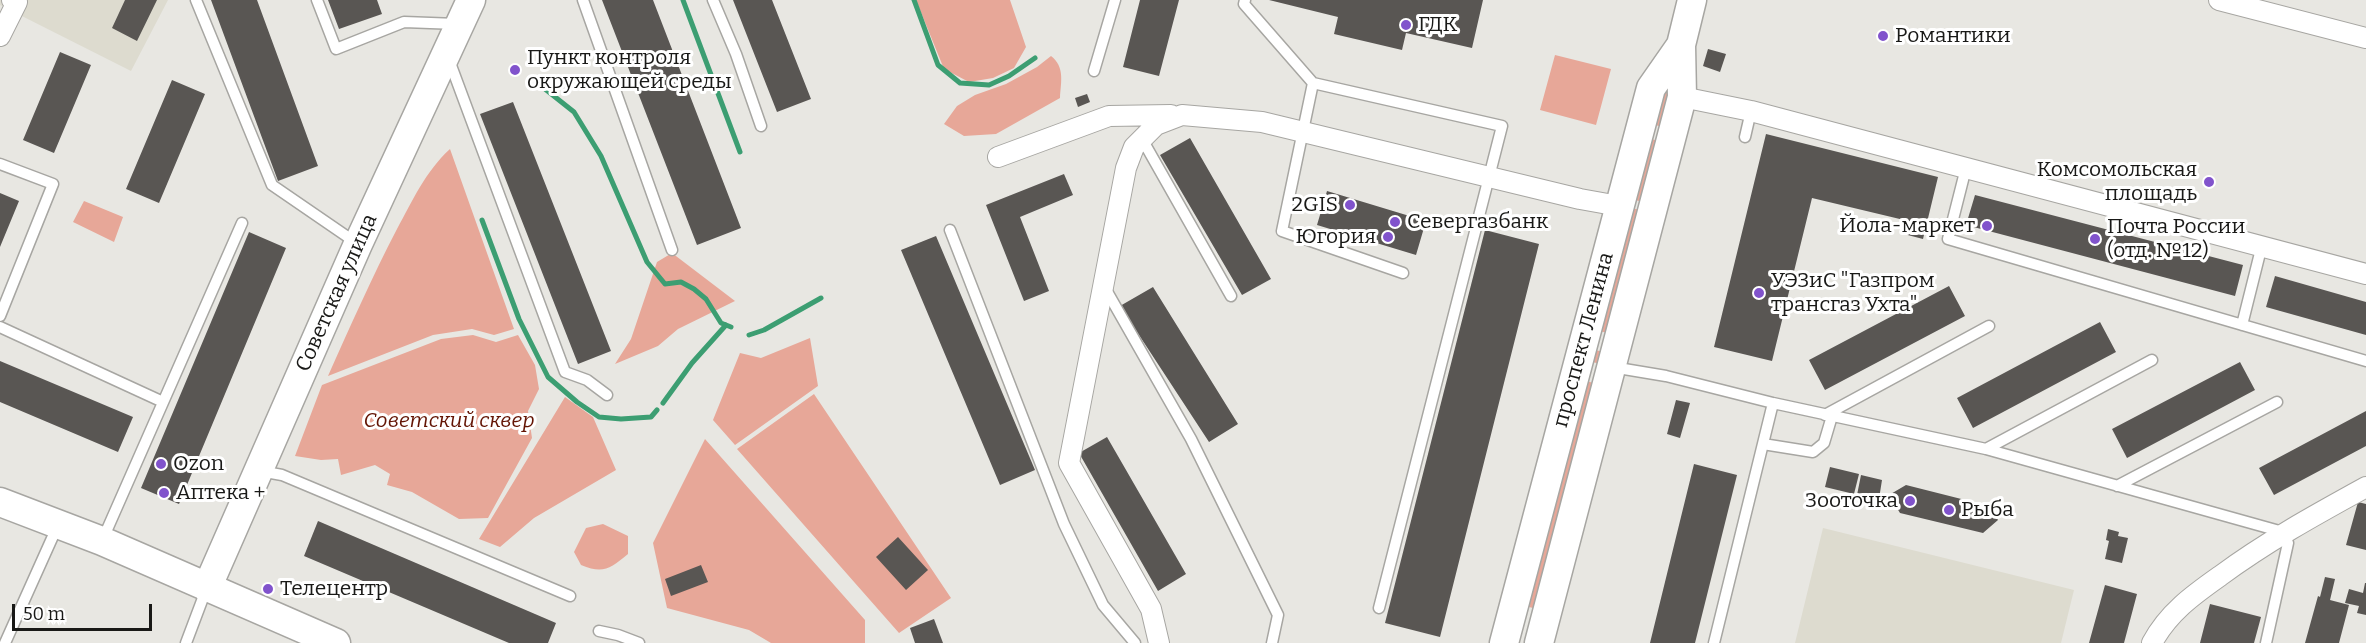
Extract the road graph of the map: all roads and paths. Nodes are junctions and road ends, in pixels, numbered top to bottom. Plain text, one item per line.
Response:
1 (12, 0) edge
2 (196, 0) edge
3 (317, 0) edge
4 (583, 0) edge
5 (713, 0) edge
6 (1114, 0) edge
7 (1245, 0) edge
8 (1692, 0) edge
9 (2219, 0) edge
10 (465, 12) edge
11 (0, 36) edge
12 (2366, 38) edge
13 (1681, 45) junction
14 (447, 53) junction
15 (1094, 71) dead end
16 (1313, 83) junction
17 (1682, 96) junction
18 (1751, 111) junction
19 (1182, 115) junction
20 (761, 126) dead end
21 (1303, 132) junction
22 (1745, 137) dead end
23 (1142, 139) junction
24 (998, 157) dead end
25 (0, 164) edge
26 (1966, 168) junction
27 (1491, 177) junction
28 (1619, 206) junction
29 (242, 223) dead end
30 (950, 230) dead end
31 (358, 244) junction
32 (2262, 245) junction
33 (672, 250) dead end
34 (1403, 273) dead end
35 (2366, 274) edge
36 (1103, 285) junction
37 (1231, 296) dead end
38 (0, 316) edge
39 (2242, 324) junction
40 (1989, 326) dead end
41 (0, 327) edge
42 (2152, 360) dead end
43 (2366, 361) edge
44 (1612, 366) junction
45 (607, 395) dead end
46 (163, 402) junction
47 (2277, 402) dead end
48 (1773, 403) junction
49 (1828, 415) junction
50 (1763, 444) junction
51 (1986, 449) junction
52 (258, 470) junction
53 (2117, 486) junction
54 (2366, 487) edge
55 (0, 502) edge
56 (58, 524) junction
57 (2283, 532) junction
58 (102, 541) junction
59 (207, 588) junction
60 (570, 596) dead end
61 (1379, 608) dead end
62 (599, 631) dead end
63 (5, 643) edge
64 (186, 643) edge
65 (336, 643) edge
66 (639, 643) edge
67 (1136, 643) edge
68 (1159, 643) edge
69 (1272, 643) edge
70 (1504, 643) edge
71 (1539, 643) edge
72 (1714, 643) edge
73 (2152, 643) edge
74 (2266, 643) edge

1 - 11 street
2 - 31 lane
3 - 10 lane
4 - 33 lane
5 - 20 lane
6 - 15 lane
7 - 16 lane
8 - 13 main road, проспект Ленина
9 - 12 street
10 - 14 main road, Советская улица
13 - 17 main road, проспект Ленина
13 - 28 main road, проспект Ленина
14 - 31 main road, Советская улица
14 - 45 lane
16 - 21 lane
16 - 27 lane
17 - 18 street
17 - 44 main road, проспект Ленина
18 - 22 lane
18 - 26 street
19 - 21 street
19 - 23 street
19 - 24 street
21 - 27 street
21 - 34 lane
23 - 36 street
23 - 37 lane
25 - 38 lane
26 - 32 street
26 - 39 lane
27 - 28 street
27 - 61 lane
28 - 70 main road, проспект Ленина
29 - 46 lane
30 - 67 lane
31 - 52 main road, Советская улица
32 - 35 street
32 - 39 lane
36 - 68 street
36 - 69 lane
39 - 43 lane
40 - 49 lane
41 - 46 lane
42 - 51 lane
44 - 48 lane
44 - 71 main road, проспект Ленина
46 - 58 lane
47 - 53 lane
48 - 49 lane
48 - 50 lane
49 - 50 lane
49 - 51 lane
50 - 72 lane
51 - 53 lane
52 - 59 main road, Советская улица
52 - 60 lane
53 - 57 lane
54 - 57 street
55 - 56 main road
56 - 58 main road
56 - 63 lane
57 - 73 street
57 - 74 lane
58 - 59 main road
59 - 64 lane
59 - 65 main road
62 - 66 lane

